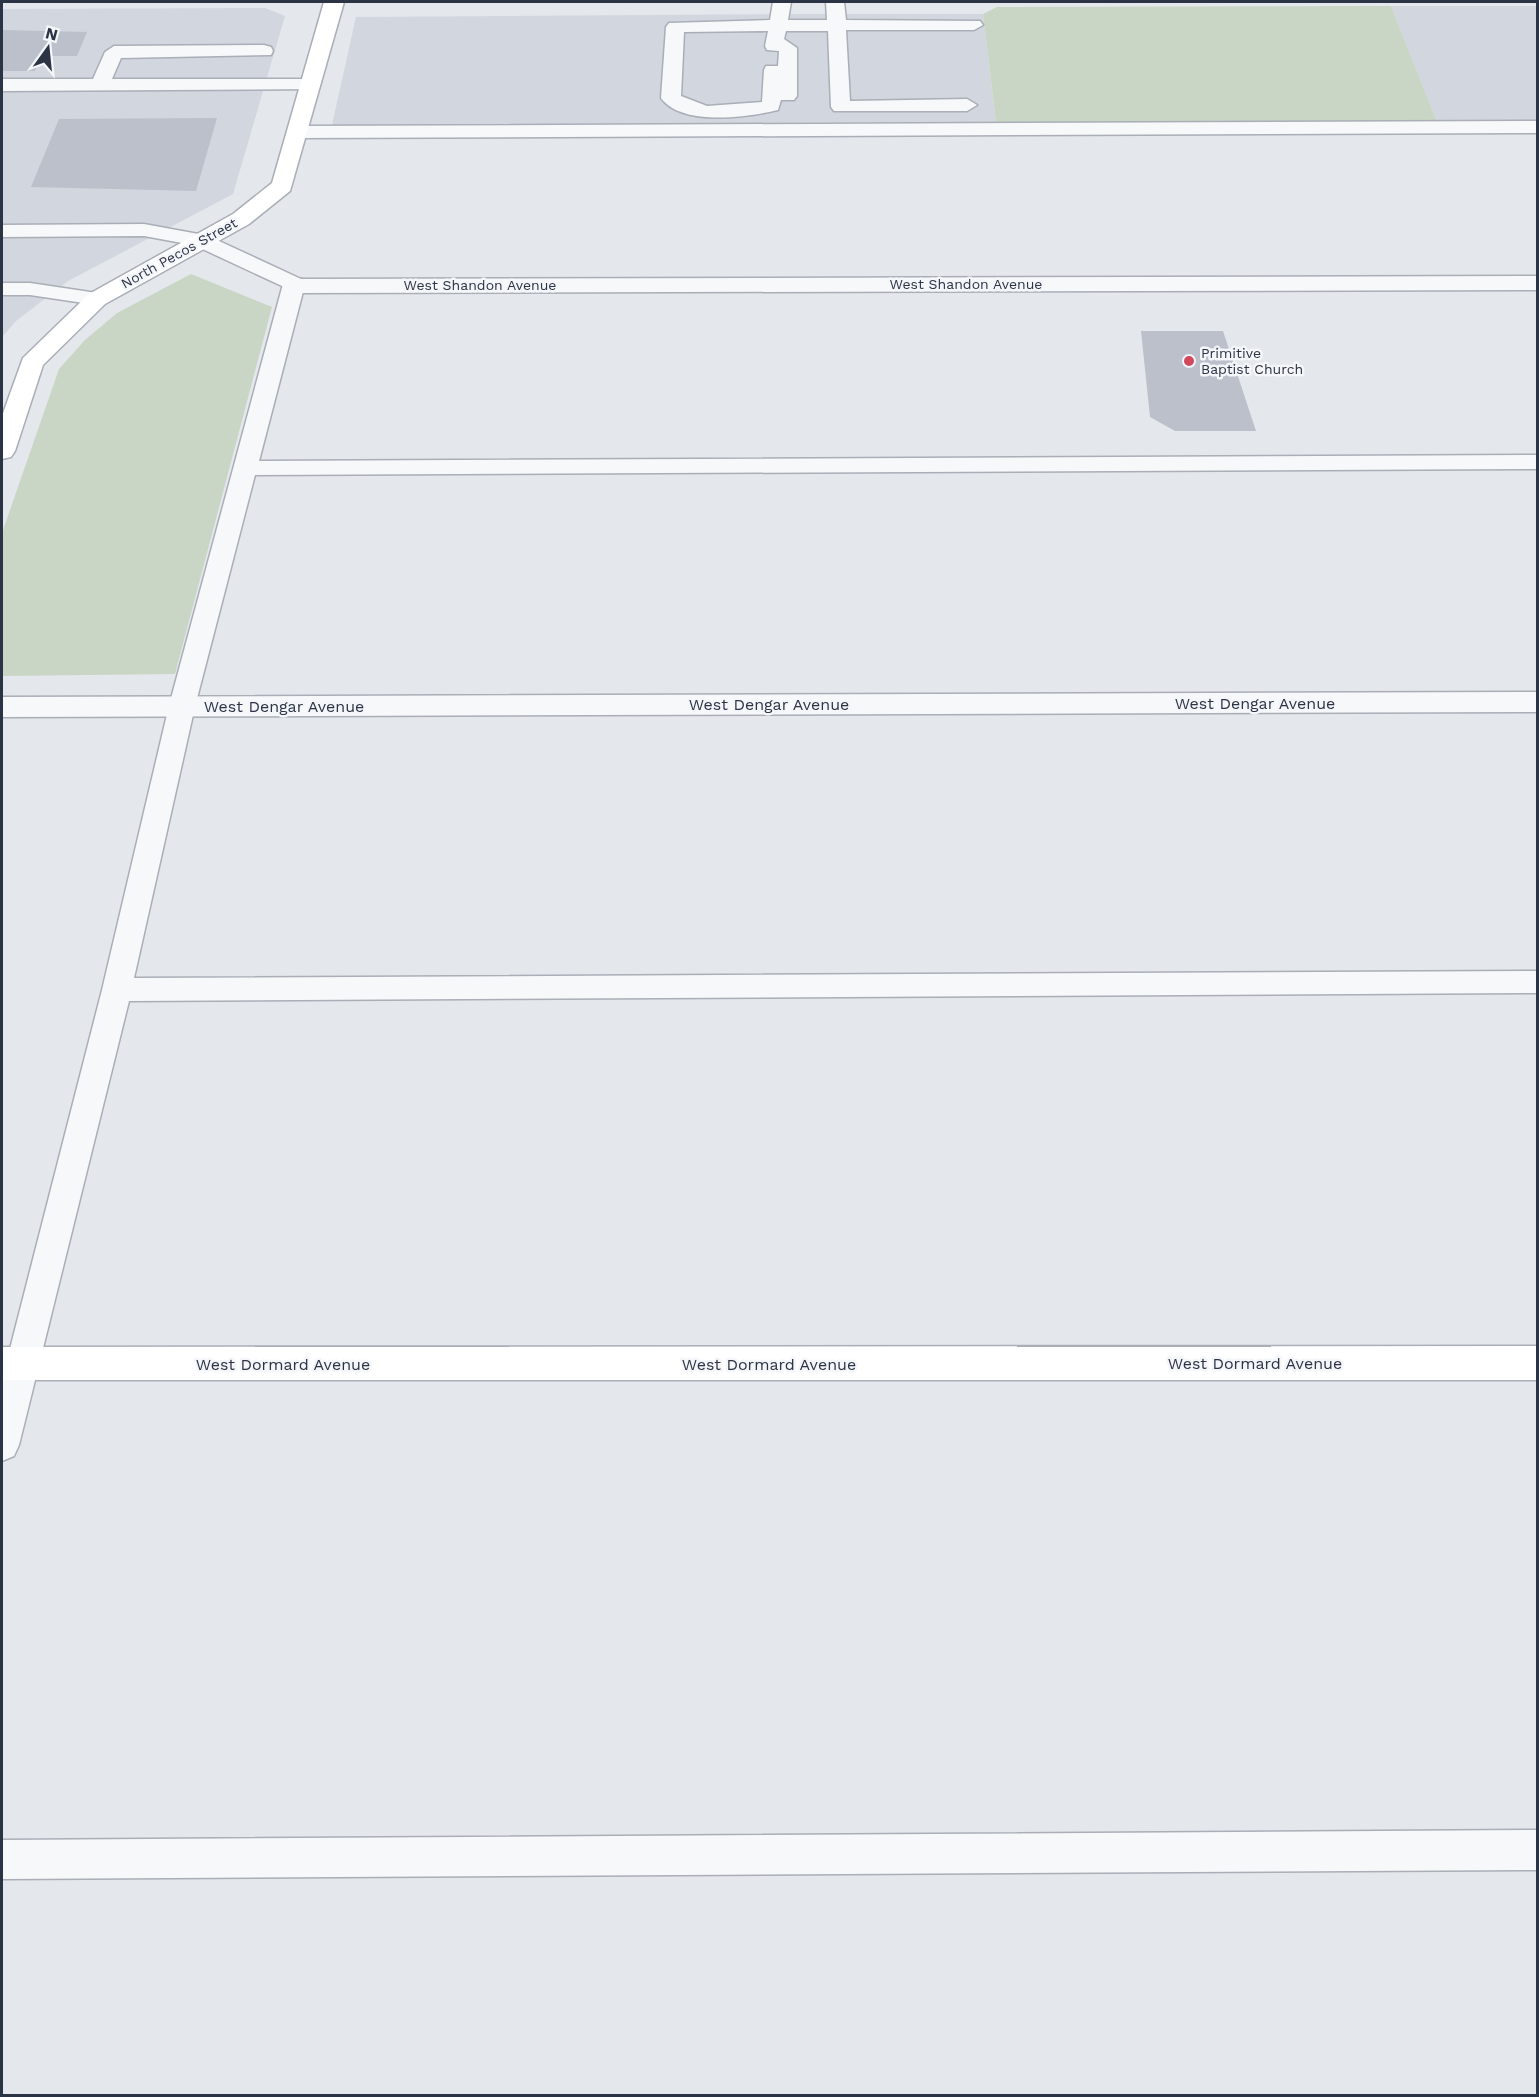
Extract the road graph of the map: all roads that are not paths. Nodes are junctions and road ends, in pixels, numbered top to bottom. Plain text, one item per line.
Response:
1 (334, 2) edge
2 (782, 2) edge
3 (835, 2) edge
4 (837, 25) junction
5 (974, 26) dead end
6 (774, 49) junction
7 (264, 51) dead end
8 (2, 85) edge
9 (100, 85) junction
10 (311, 85) junction
11 (967, 105) dead end
12 (771, 106) junction
13 (1538, 127) edge
14 (297, 132) junction
15 (2, 231) edge
16 (204, 241) junction
17 (1538, 283) edge
18 (294, 284) junction
19 (2, 289) edge
20 (97, 299) junction
21 (4, 437) edge
22 (1538, 462) edge
23 (245, 468) junction
24 (1538, 702) edge
25 (182, 706) junction
26 (2, 707) edge
27 (1538, 982) edge
28 (117, 990) junction
29 (1538, 1363) edge
30 (12, 1364) edge
31 (2, 1445) edge
32 (1538, 1850) edge
33 (2, 1860) edge

1 - 10 street, North Pecos Street
2 - 6 lane
3 - 4 lane
4 - 5 lane
4 - 6 lane
4 - 11 lane
6 - 12 lane
6 - 12 lane
6 - 12 lane
7 - 9 lane
8 - 9 lane
9 - 10 lane
10 - 14 street, North Pecos Street
13 - 14 lane
14 - 16 street, North Pecos Street
15 - 16 lane
16 - 18 street
16 - 20 street, North Pecos Street
17 - 18 street, West Shandon Avenue
18 - 23 lane
19 - 20 lane
20 - 21 street, North Pecos Street
22 - 23 lane
23 - 25 lane
24 - 25 street, West Dengar Avenue
25 - 26 street, West Dengar Avenue
25 - 28 lane
27 - 28 lane
28 - 30 lane
29 - 30 street, West Dormard Avenue
30 - 31 lane
32 - 33 lane

